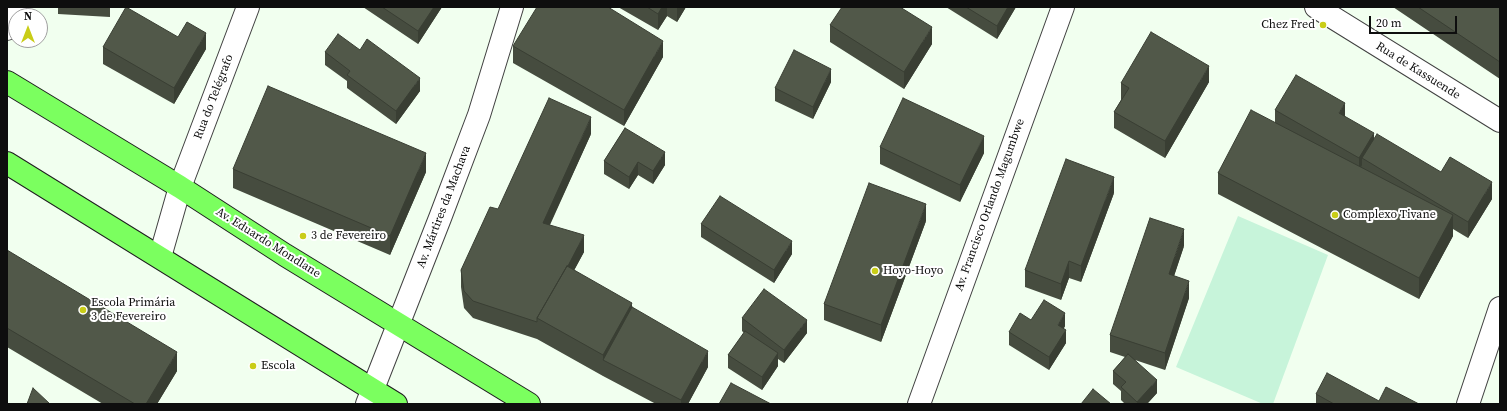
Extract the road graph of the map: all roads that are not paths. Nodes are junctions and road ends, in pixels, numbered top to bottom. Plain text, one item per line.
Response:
1 (15, 7) edge
2 (248, 7) edge
3 (512, 7) edge
4 (1063, 7) edge
5 (1316, 7) edge
6 (7, 29) edge
7 (7, 82) edge
8 (1500, 121) edge
9 (7, 163) edge
10 (180, 187) junction
11 (160, 257) junction
12 (1500, 308) edge
13 (398, 323) junction
14 (369, 396) edge
15 (396, 404) edge
16 (529, 404) edge
17 (919, 404) edge
18 (1468, 404) edge

1 - 6 street
2 - 10 street, Rua do Telégrafo
3 - 13 street, Av. Mártires da Machava
4 - 17 street, Av. Francisco Orlando Magumbwe
5 - 8 street, Rua de Kassuende
7 - 10 main road, Av. Eduardo Mondlane
9 - 11 main road
10 - 11 street, Rua do Telégrafo
10 - 13 main road, Av. Eduardo Mondlane
11 - 14 main road
12 - 18 street
13 - 14 street, Av. Mártires da Machava
13 - 16 main road, Av. Eduardo Mondlane
14 - 15 main road

